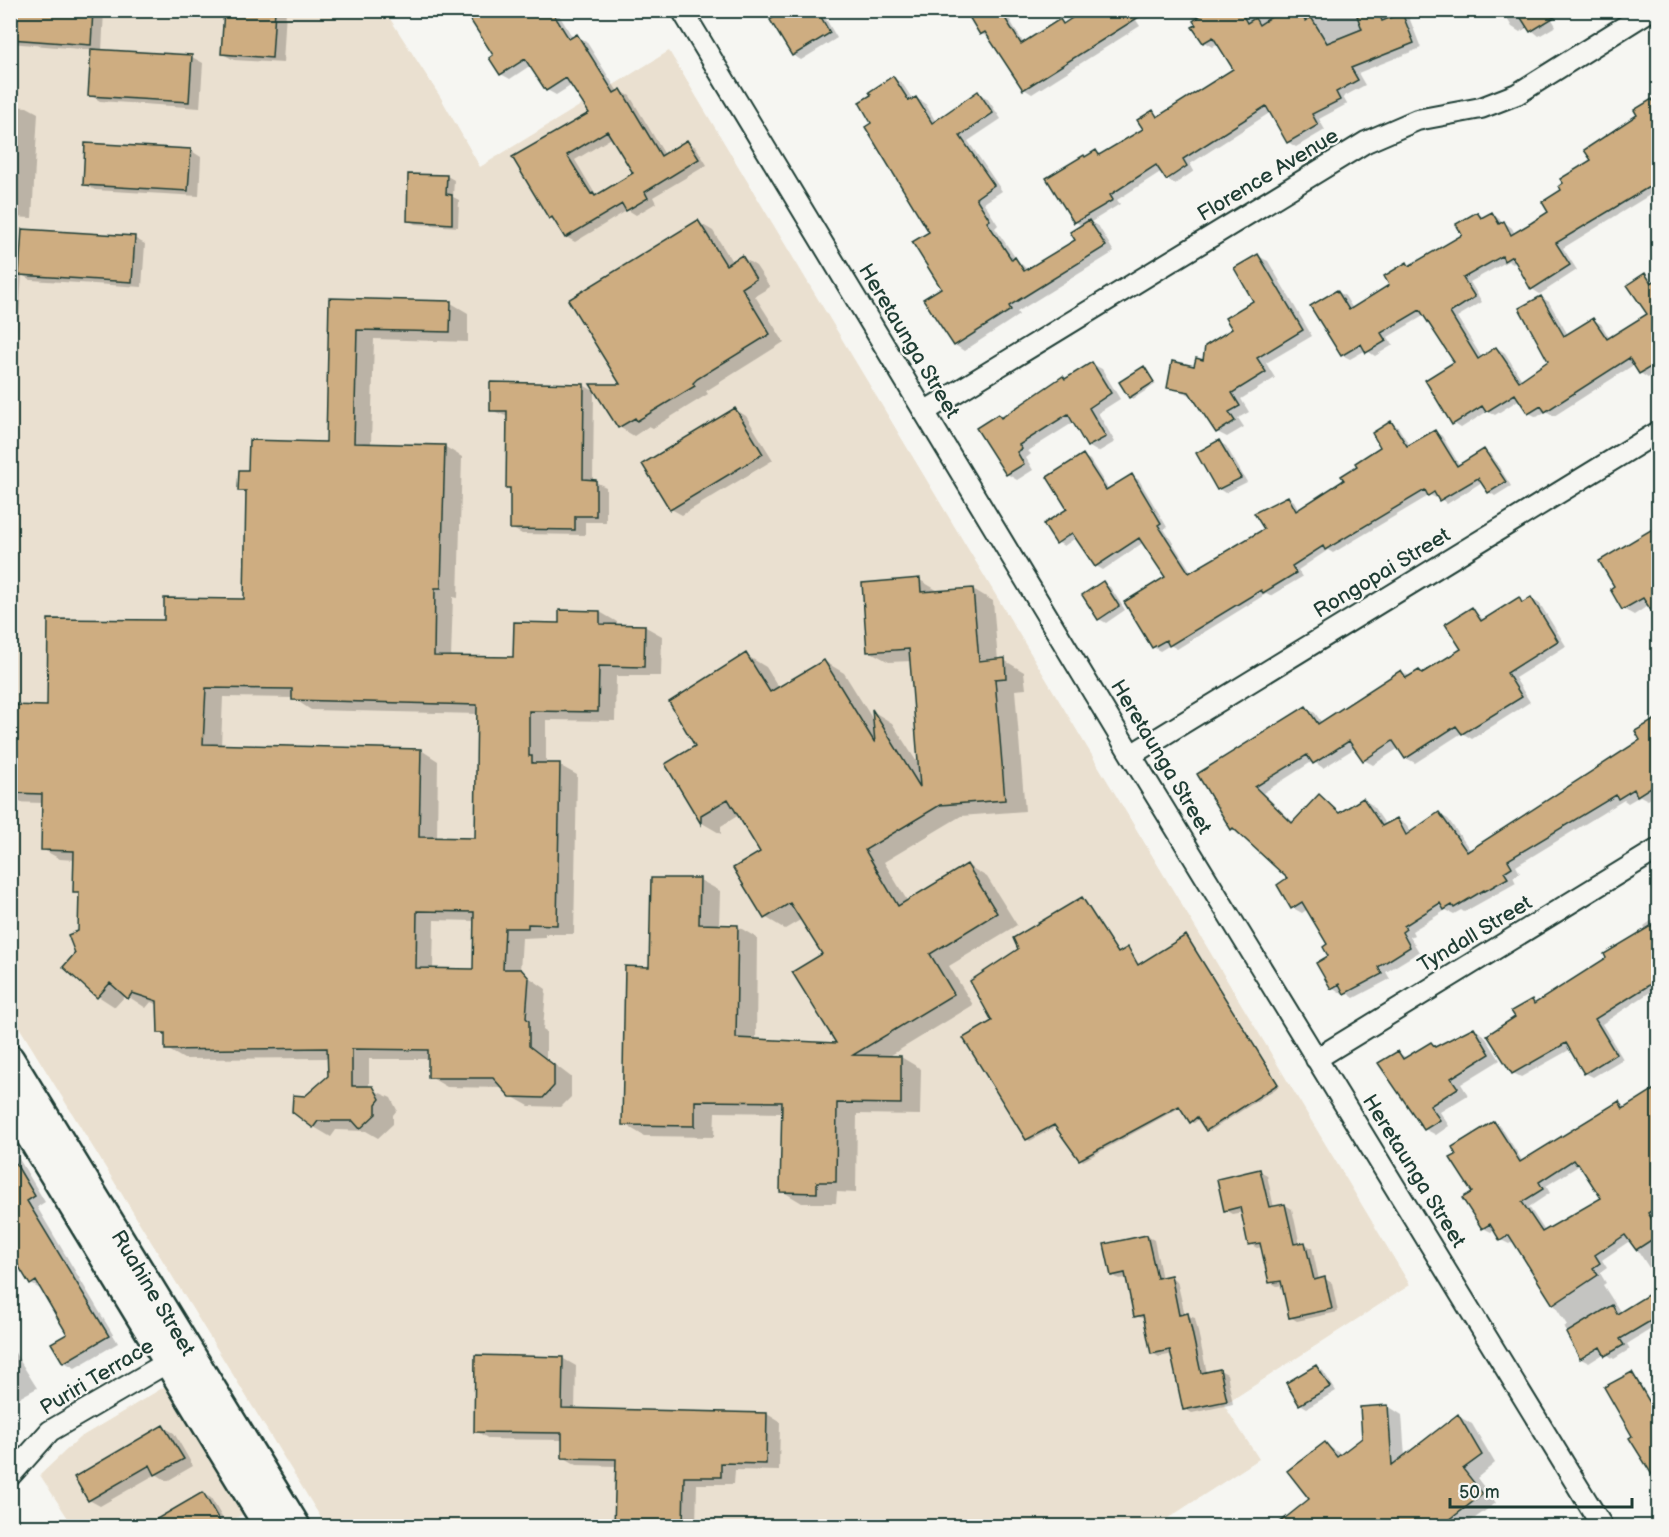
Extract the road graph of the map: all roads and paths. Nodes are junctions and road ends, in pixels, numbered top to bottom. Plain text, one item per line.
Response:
1 (682, 10) edge
2 (1651, 10) edge
3 (924, 412) junction
4 (1659, 432) edge
5 (1131, 756) junction
6 (1659, 849) edge
7 (10, 1059) edge
8 (1316, 1059) junction
9 (16, 1096) edge
10 (178, 1356) junction
11 (10, 1476) edge
12 (268, 1527) edge
13 (296, 1527) edge
14 (1602, 1527) edge

1 - 3 street, Heretaunga Street
2 - 3 street, Florence Avenue
3 - 5 street, Heretaunga Street
4 - 5 street, Rongopai Street
5 - 8 street, Heretaunga Street
6 - 8 street, Tyndall Street
7 - 9 main road, Ruahine Street
8 - 14 street, Heretaunga Street
9 - 10 main road, Ruahine Street
10 - 11 street, Puriri Terrace
10 - 12 main road, Ruahine Street
10 - 13 main road, Ruahine Street

